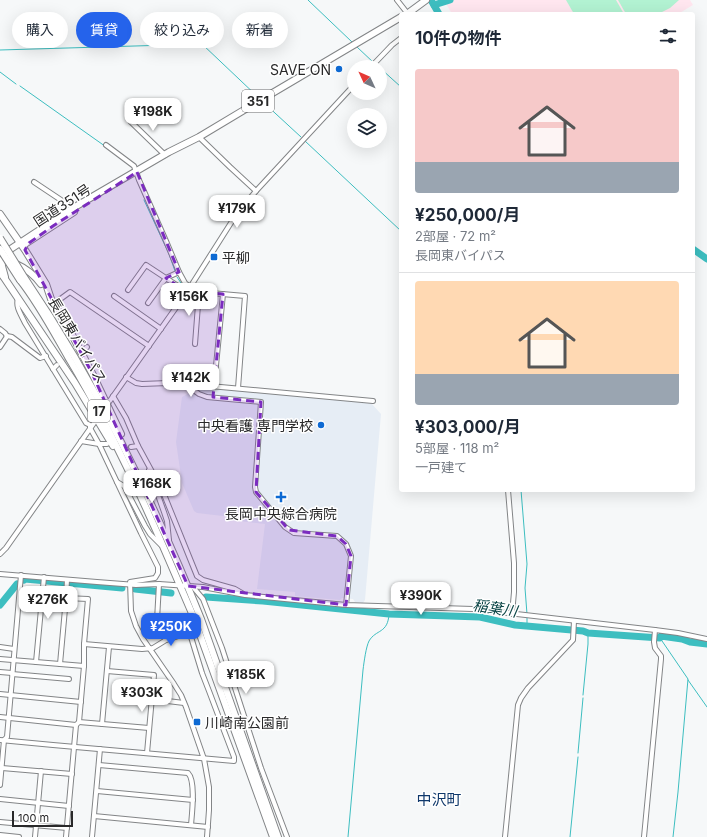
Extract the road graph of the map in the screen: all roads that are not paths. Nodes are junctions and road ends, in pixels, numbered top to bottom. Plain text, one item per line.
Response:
1 (397, 0) edge
2 (425, 1) edge
3 (406, 12) edge
4 (411, 12) edge
5 (399, 18) edge
6 (399, 40) edge
7 (378, 60) edge
8 (347, 92) edge
9 (130, 122) dead end
10 (199, 137) junction
11 (106, 145) dead end
12 (166, 155) junction
13 (137, 172) junction
14 (34, 182) dead end
15 (115, 184) junction
16 (256, 190) junction
17 (73, 208) junction
18 (0, 214) edge
19 (0, 234) edge
20 (0, 238) edge
21 (22, 246) junction
22 (2, 255) edge
23 (0, 272) edge
24 (178, 272) junction
25 (166, 278) junction
26 (3, 279) edge
27 (22, 279) junction
28 (190, 287) junction
29 (128, 290) dead end
30 (187, 292) junction
31 (199, 292) junction
32 (223, 294) junction
33 (114, 296) dead end
34 (18, 299) junction
35 (51, 299) junction
36 (59, 300) dead end
37 (148, 304) dead end
38 (0, 329) edge
39 (161, 329) junction
40 (7, 336) junction
41 (194, 344) dead end
42 (149, 346) junction
43 (0, 347) edge
44 (46, 356) junction
45 (57, 365) tunnel mouth
46 (52, 368) junction
47 (126, 378) junction
48 (214, 386) junction
49 (238, 388) junction
50 (192, 390) junction
51 (113, 396) junction
52 (373, 401) dead end
53 (109, 402) dead end
54 (94, 423) dead end
55 (90, 428) junction
56 (81, 441) junction
57 (99, 444) junction
58 (107, 444) dead end
59 (138, 446) junction
60 (131, 447) dead end
61 (144, 458) junction
62 (117, 482) junction
63 (138, 489) junction
64 (508, 492) edge
65 (154, 509) junction
66 (167, 547) junction
67 (0, 554) edge
68 (0, 574) edge
69 (21, 575) junction
70 (44, 577) junction
71 (67, 580) junction
72 (130, 585) junction
73 (159, 586) junction
74 (187, 586) junction
75 (245, 595) junction
76 (66, 598) junction
77 (346, 605) junction
78 (512, 614) junction
79 (574, 622) junction
80 (654, 631) junction
81 (707, 639) edge
82 (166, 640) junction
83 (84, 644) junction
84 (0, 647) edge
85 (109, 647) junction
86 (14, 649) junction
87 (150, 649) junction
88 (0, 659) edge
89 (13, 660) junction
90 (36, 662) junction
91 (60, 664) junction
92 (84, 666) junction
93 (107, 671) junction
94 (0, 672) edge
95 (12, 673) junction
96 (69, 679) dead end
97 (0, 694) edge
98 (10, 695) junction
99 (151, 699) junction
100 (81, 702) junction
101 (184, 703) junction
102 (0, 717) edge
103 (8, 718) junction
104 (78, 723) junction
105 (102, 724) junction
106 (149, 728) junction
107 (2, 740) edge
108 (75, 747) junction
109 (100, 749) junction
110 (147, 753) junction
111 (204, 759) junction
112 (99, 765) junction
113 (2, 768) junction
114 (41, 771) junction
115 (72, 774) junction
116 (0, 785) edge
117 (96, 791) junction
118 (0, 800) edge
119 (193, 800) junction
120 (38, 803) junction
121 (69, 806) junction
122 (94, 816) junction
123 (0, 822) edge
124 (36, 825) junction
125 (191, 825) junction
126 (208, 827) junction
127 (67, 828) junction
128 (0, 835) edge
129 (19, 837) edge
130 (35, 837) edge
131 (66, 837) edge
132 (92, 837) edge
133 (207, 837) edge
134 (273, 837) edge
135 (278, 837) edge
136 (287, 837) edge
137 (505, 837) edge
138 (644, 837) edge

1 - 3 street
2 - 4 highway
5 - 10 highway, 国道351号 / 351
6 - 7 street
8 - 16 street
9 - 12 street
10 - 12 highway, 国道351号 / 351
10 - 16 street
11 - 13 street
12 - 13 highway, 国道351号 / 351
13 - 15 highway, 国道351号 / 351
13 - 24 street
14 - 17 street
15 - 17 highway, 国道351号 / 351
15 - 21 highway, 国道351号 / 351
16 - 28 street
17 - 21 highway, 国道351号 / 351
18 - 21 highway
19 - 22 highway
20 - 22 highway, 長岡東バイパス, bridge
21 - 22 highway
21 - 35 highway, 17
22 - 26 highway
22 - 27 highway, 長岡東バイパス / 17, bridge
22 - 35 highway
23 - 26 highway, 17
24 - 25 street
24 - 28 street
25 - 29 street
25 - 30 street
25 - 37 street
26 - 34 highway, 17
27 - 63 highway, 長岡東バイパス / 17
27 - 65 highway, 長岡東バイパス / 17
28 - 30 street
28 - 31 street
30 - 39 street
31 - 32 street
31 - 41 street
32 - 48 street
32 - 49 street
33 - 39 street
34 - 44 street
34 - 63 highway, 17
35 - 65 highway, 17
36 - 42 street
38 - 40 street
39 - 42 street
40 - 43 street
40 - 44 street
42 - 47 street
44 - 46 street
45 - 46 street
46 - 55 street
47 - 50 street
47 - 51 street
48 - 49 street
48 - 50 street
49 - 52 street
50 - 77 street
51 - 53 street
51 - 59 street
54 - 55 street
55 - 56 street
55 - 57 street
56 - 57 street
56 - 67 street
57 - 58 street
57 - 62 street
59 - 60 street
59 - 61 street
61 - 66 street
61 - 75 street
62 - 66 street
62 - 72 street
63 - 66 highway, 長岡東バイパス / 17
64 - 78 street
65 - 66 highway, 長岡東バイパス / 17
66 - 74 highway, 長岡東バイパス / 17
68 - 69 street
69 - 70 street
69 - 86 street
70 - 71 street
70 - 90 street
71 - 72 street
71 - 76 street
72 - 73 street
72 - 87 street
73 - 74 street
73 - 82 street
74 - 75 street
74 - 134 highway, 長岡東バイパス / 17
74 - 135 highway, 長岡東バイパス / 17
74 - 136 street
75 - 77 street
76 - 83 street
76 - 91 street
77 - 78 street
78 - 79 street
79 - 80 street
79 - 137 street
80 - 81 street
80 - 138 street
82 - 87 street
82 - 111 street
83 - 85 street
83 - 92 street
84 - 86 street
85 - 87 street
85 - 93 street
86 - 89 street
87 - 101 street
88 - 89 street
89 - 90 street
89 - 95 street
90 - 91 street
91 - 92 street
92 - 100 street
93 - 99 street
93 - 105 street
94 - 95 street
95 - 96 street
95 - 98 street
97 - 98 street
98 - 100 street
98 - 103 street
99 - 101 street
99 - 106 street
100 - 104 street
101 - 111 street
102 - 103 street
103 - 104 street
103 - 107 street
104 - 105 street
104 - 108 street
105 - 106 street
106 - 110 street
107 - 108 street
107 - 113 street
108 - 109 street
108 - 115 street
109 - 110 street
109 - 112 street
110 - 111 street
111 - 126 street
112 - 117 street
112 - 119 street
113 - 114 street
113 - 116 street
114 - 115 street
114 - 120 street
115 - 121 street
117 - 119 street
117 - 122 street
118 - 120 street
119 - 125 street
120 - 121 street
120 - 124 street
121 - 127 street
122 - 125 street
122 - 132 street
123 - 124 street
124 - 127 street
124 - 130 street
125 - 126 street
126 - 133 street
127 - 131 street
128 - 129 street

